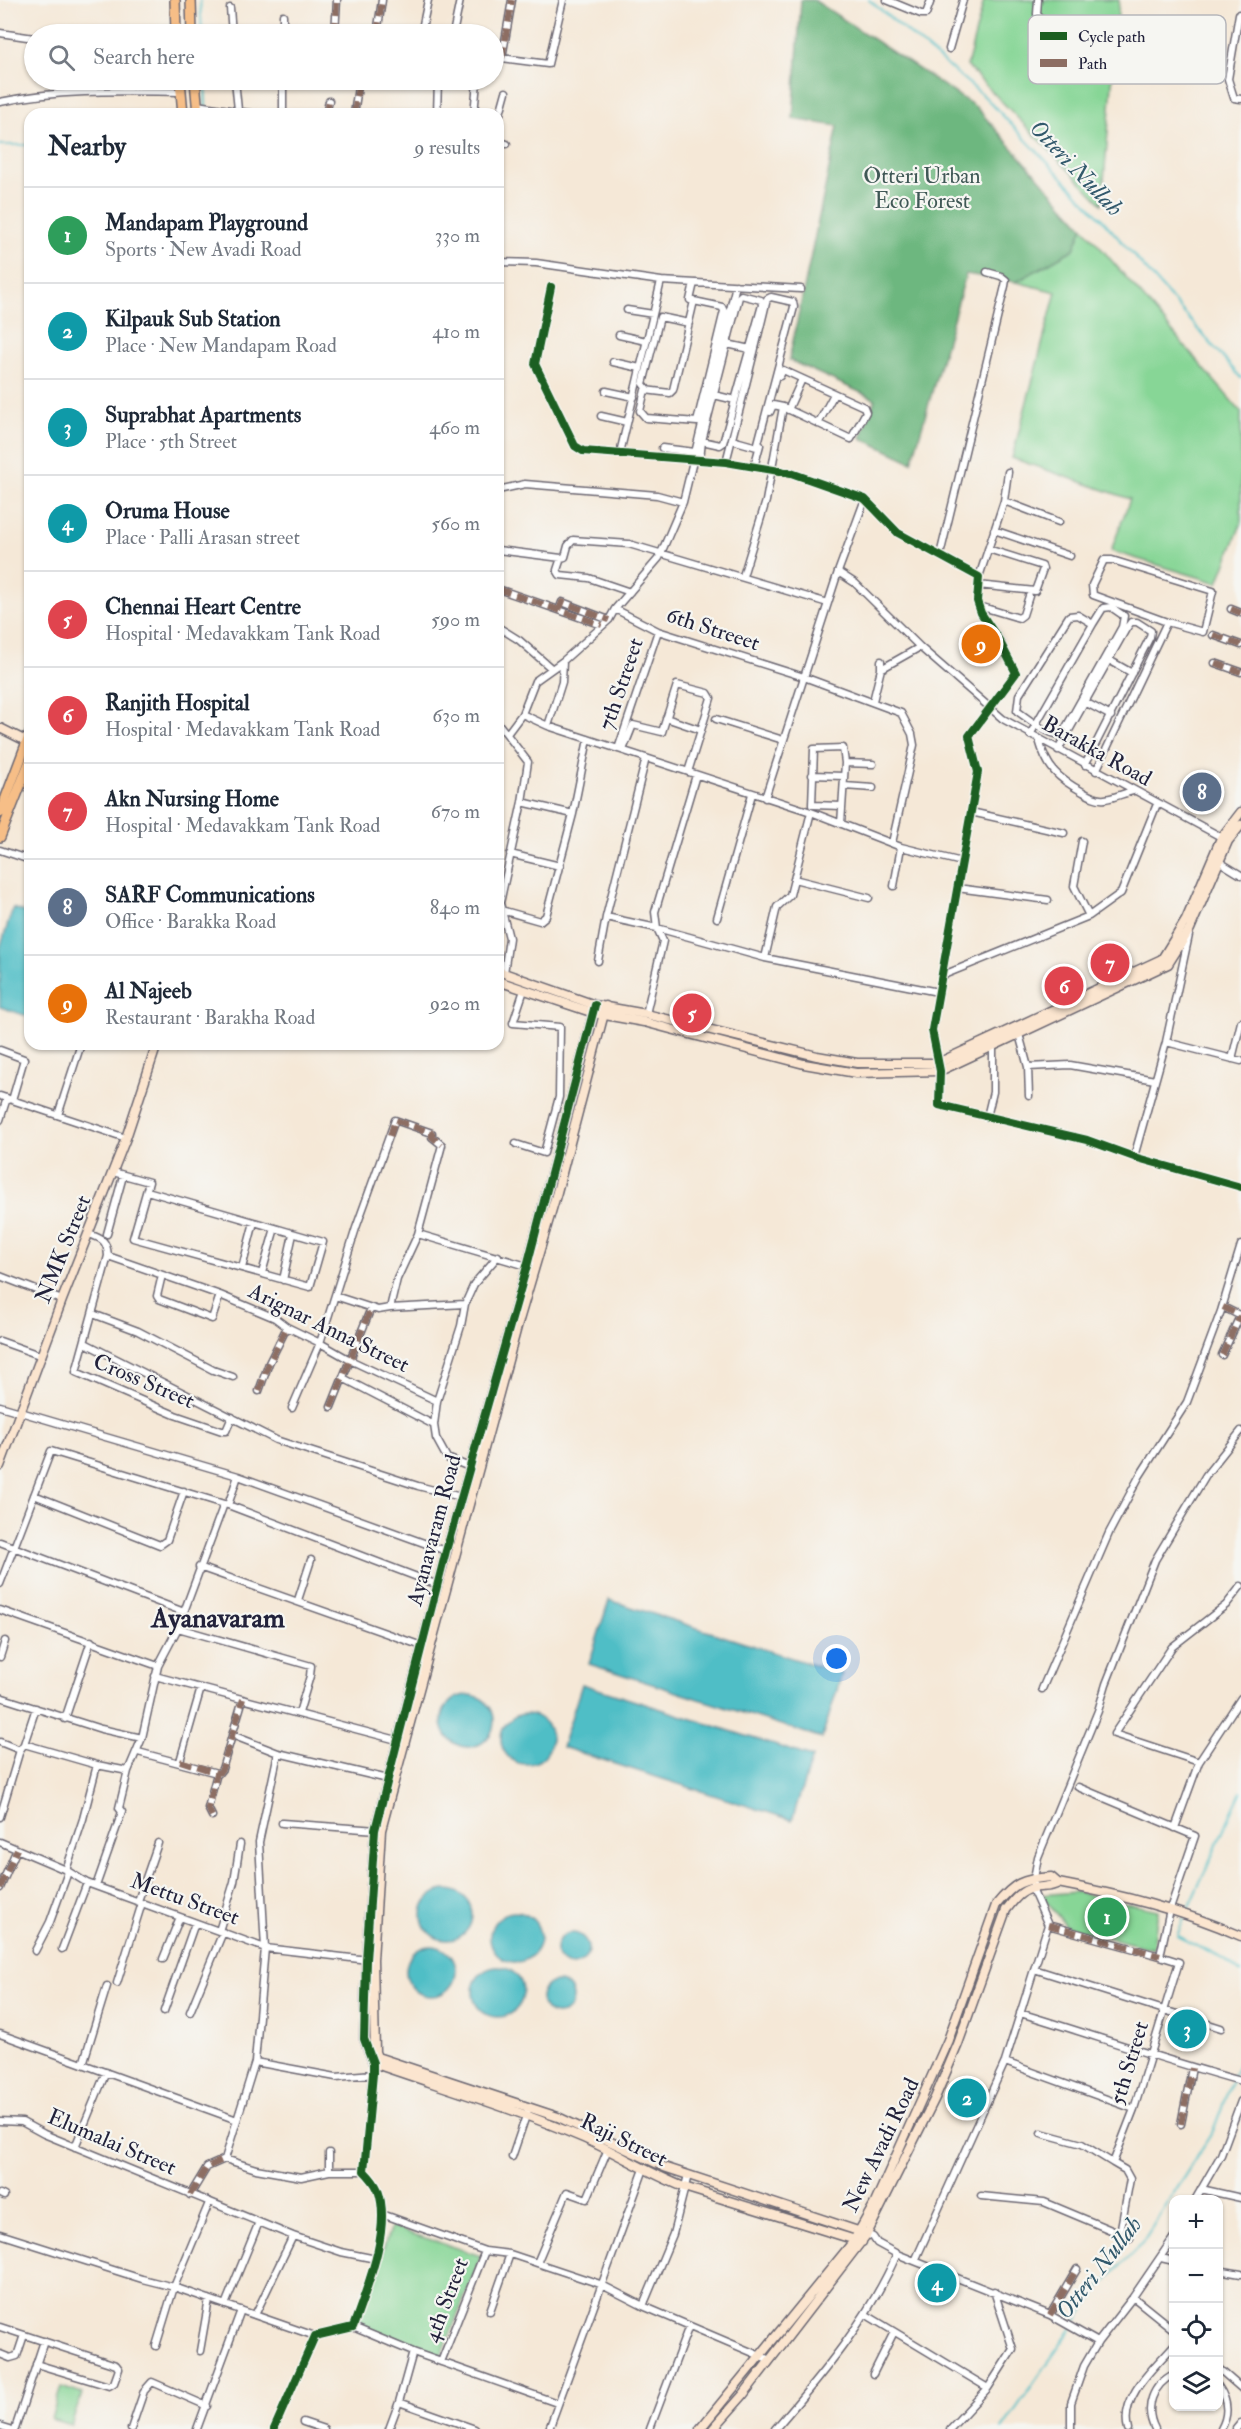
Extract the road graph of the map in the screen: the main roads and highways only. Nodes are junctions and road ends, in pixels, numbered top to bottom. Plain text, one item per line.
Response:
1 (175, 0) edge
2 (191, 0) edge
3 (176, 24) edge
4 (192, 24) edge
5 (182, 90) edge
6 (196, 90) edge
7 (183, 108) edge
8 (199, 108) edge
9 (24, 763) edge
10 (24, 766) edge
11 (0, 813) edge
12 (0, 837) edge

1 - 3 main road
2 - 4 main road
5 - 7 main road
6 - 8 main road
9 - 11 main road
10 - 12 main road

